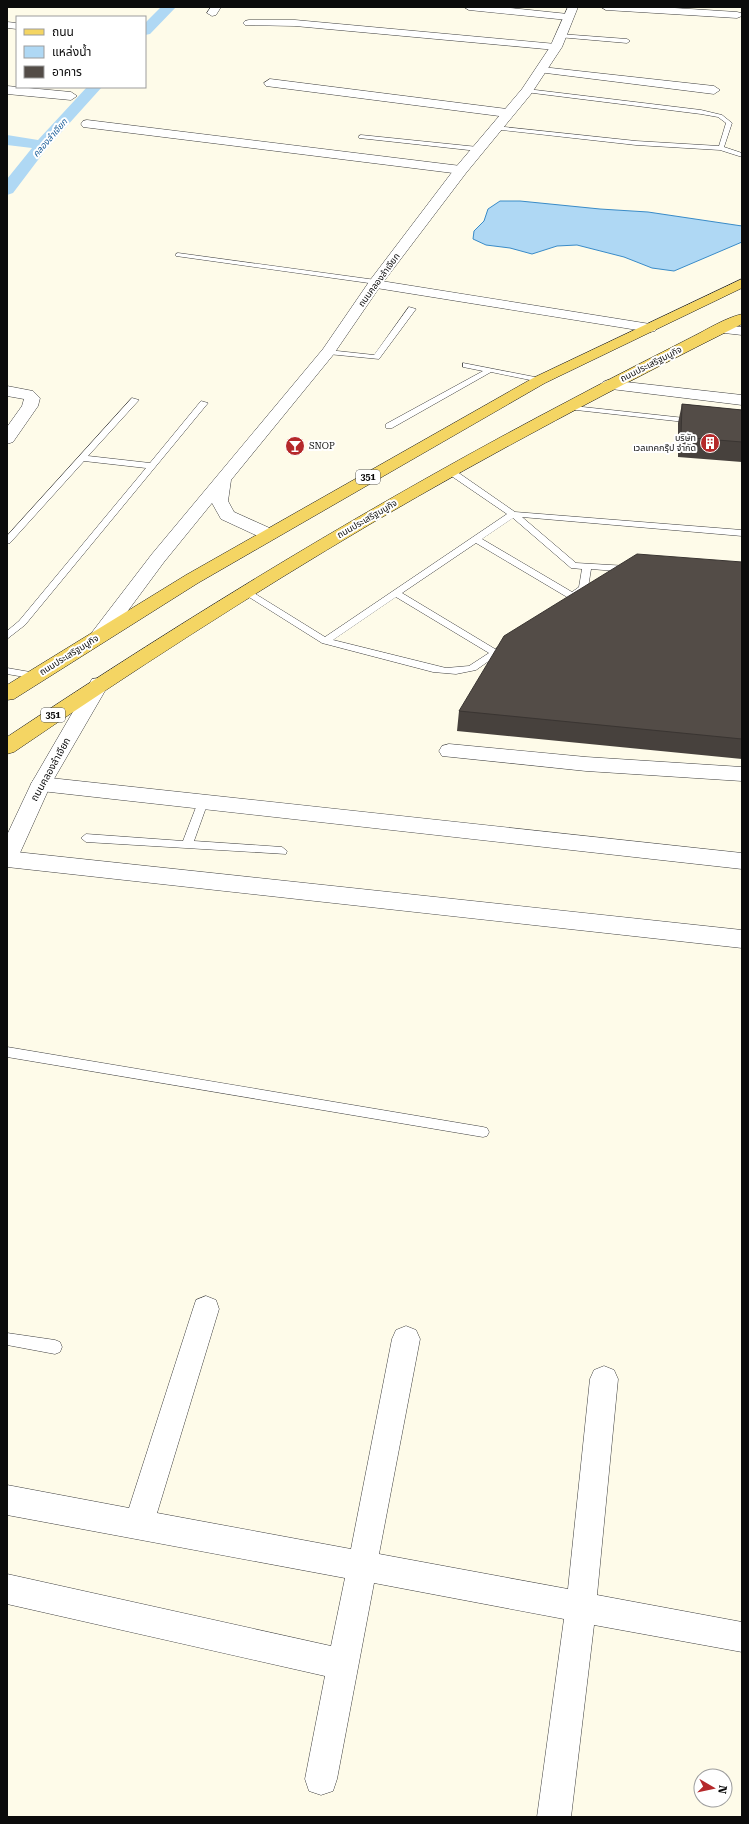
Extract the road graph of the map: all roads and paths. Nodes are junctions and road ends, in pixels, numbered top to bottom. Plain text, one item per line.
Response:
1 (469, 7) edge
2 (606, 7) edge
3 (570, 12) edge
4 (737, 15) dead end
5 (249, 23) dead end
6 (558, 41) junction
7 (627, 41) dead end
8 (542, 70) junction
9 (270, 83) dead end
10 (7, 90) edge
11 (527, 90) junction
12 (714, 90) dead end
13 (71, 96) dead end
14 (507, 113) junction
15 (87, 124) dead end
16 (496, 128) junction
17 (361, 137) dead end
18 (721, 148) junction
19 (478, 149) junction
20 (742, 155) edge
21 (461, 170) junction
22 (178, 255) dead end
23 (742, 282) edge
24 (375, 283) junction
25 (412, 308) dead end
26 (742, 318) edge
27 (650, 328) junction
28 (720, 329) junction
29 (742, 331) edge
30 (328, 352) junction
31 (466, 365) dead end
32 (490, 370) junction
33 (540, 380) junction
34 (608, 386) junction
35 (7, 391) edge
36 (135, 400) dead end
37 (742, 400) edge
38 (204, 403) dead end
39 (568, 407) junction
40 (702, 422) edge
41 (389, 426) dead end
42 (7, 439) edge
43 (82, 458) junction
44 (151, 466) junction
45 (450, 472) junction
46 (224, 478) junction
47 (512, 514) junction
48 (742, 532) edge
49 (268, 534) junction
50 (475, 539) junction
51 (7, 541) edge
52 (587, 566) junction
53 (641, 570) edge
54 (246, 592) junction
55 (395, 593) junction
56 (100, 635) junction
57 (7, 636) edge
58 (513, 640) edge
59 (325, 641) junction
60 (495, 653) junction
61 (7, 671) edge
62 (36, 676) junction
63 (99, 684) junction
64 (7, 694) edge
65 (7, 747) edge
66 (449, 751) dead end
67 (742, 774) edge
68 (41, 784) junction
69 (203, 802) junction
70 (86, 838) dead end
71 (187, 845) junction
72 (282, 851) dead end
73 (7, 858) edge
74 (742, 861) edge
75 (742, 939) edge
76 (7, 1052) edge
77 (483, 1132) dead end
78 (206, 1309) dead end
79 (7, 1339) edge
80 (406, 1339) dead end
81 (55, 1347) dead end
82 (604, 1379) dead end
83 (7, 1500) edge
84 (139, 1524) junction
85 (361, 1566) junction
86 (7, 1589) edge
87 (581, 1607) junction
88 (742, 1637) edge
89 (343, 1664) junction
90 (321, 1779) dead end
91 (554, 1817) edge

1 - 3 street
2 - 4 street
3 - 6 street, ถนนคลองลำเจียก
5 - 6 street
6 - 7 lane
6 - 8 street, ถนนคลองลำเจียก
8 - 11 street, ถนนคลองลำเจียก
8 - 12 street
9 - 14 street
10 - 13 street
11 - 14 street, ถนนคลองลำเจียก
11 - 18 lane
14 - 16 street, ถนนคลองลำเจียก
15 - 21 street
16 - 18 lane
16 - 19 street, ถนนคลองลำเจียก
17 - 19 lane
18 - 20 lane
19 - 21 street, ถนนคลองลำเจียก
21 - 24 street, ถนนคลองลำเจียก
22 - 24 lane
23 - 27 main road, ถนนประเสริฐมนูกิจ / 351
24 - 27 street
24 - 30 street, ถนนคลองลำเจียก
25 - 30 lane
26 - 28 main road, ถนนประเสริฐมนูกิจ / 351
27 - 33 main road, ถนนประเสริฐมนูกิจ / 351
28 - 29 street
28 - 34 main road, ถนนประเสริฐมนูกิจ / 351
30 - 46 street, ถนนคลองลำเจียก
31 - 32 lane
32 - 33 lane
32 - 41 lane
33 - 49 main road, ถนนประเสริฐมนูกิจ / 351
34 - 37 street
34 - 39 main road, ถนนประเสริฐมนูกิจ / 351
35 - 42 street
36 - 43 lane
38 - 44 lane
39 - 40 lane
39 - 45 main road, ถนนประเสริฐมนูกิจ / 351
43 - 44 lane
43 - 51 lane
44 - 57 lane
45 - 47 lane
45 - 54 main road, ถนนประเสริฐมนูกิจ / 351
46 - 49 street, ถนนคลองลำเจียก
46 - 56 street
47 - 48 lane
47 - 50 lane
47 - 52 lane
49 - 56 main road, ถนนประเสริฐมนูกิจ / 351
50 - 52 lane
50 - 55 lane
52 - 53 lane
54 - 59 lane
54 - 63 main road, ถนนประเสริฐมนูกิจ / 351
55 - 59 lane
55 - 60 lane
56 - 62 main road, ถนนประเสริฐมนูกิจ / 351
58 - 60 lane
59 - 60 lane
61 - 62 lane
62 - 64 main road, ถนนประเสริฐมนูกิจ / 351
63 - 65 main road, ถนนประเสริฐมนูกิจ / 351
63 - 68 street, ถนนคลองลำเจียก
66 - 67 street
68 - 69 street
68 - 73 street, ถนนคลองลำเจียก
69 - 71 lane
69 - 74 street
70 - 71 lane
71 - 72 lane
73 - 75 street
76 - 77 lane
78 - 84 street
79 - 81 lane
80 - 85 street
82 - 87 street
83 - 84 street
84 - 85 street
85 - 87 street
85 - 89 street
86 - 89 street
87 - 88 street
87 - 91 street
89 - 90 street

